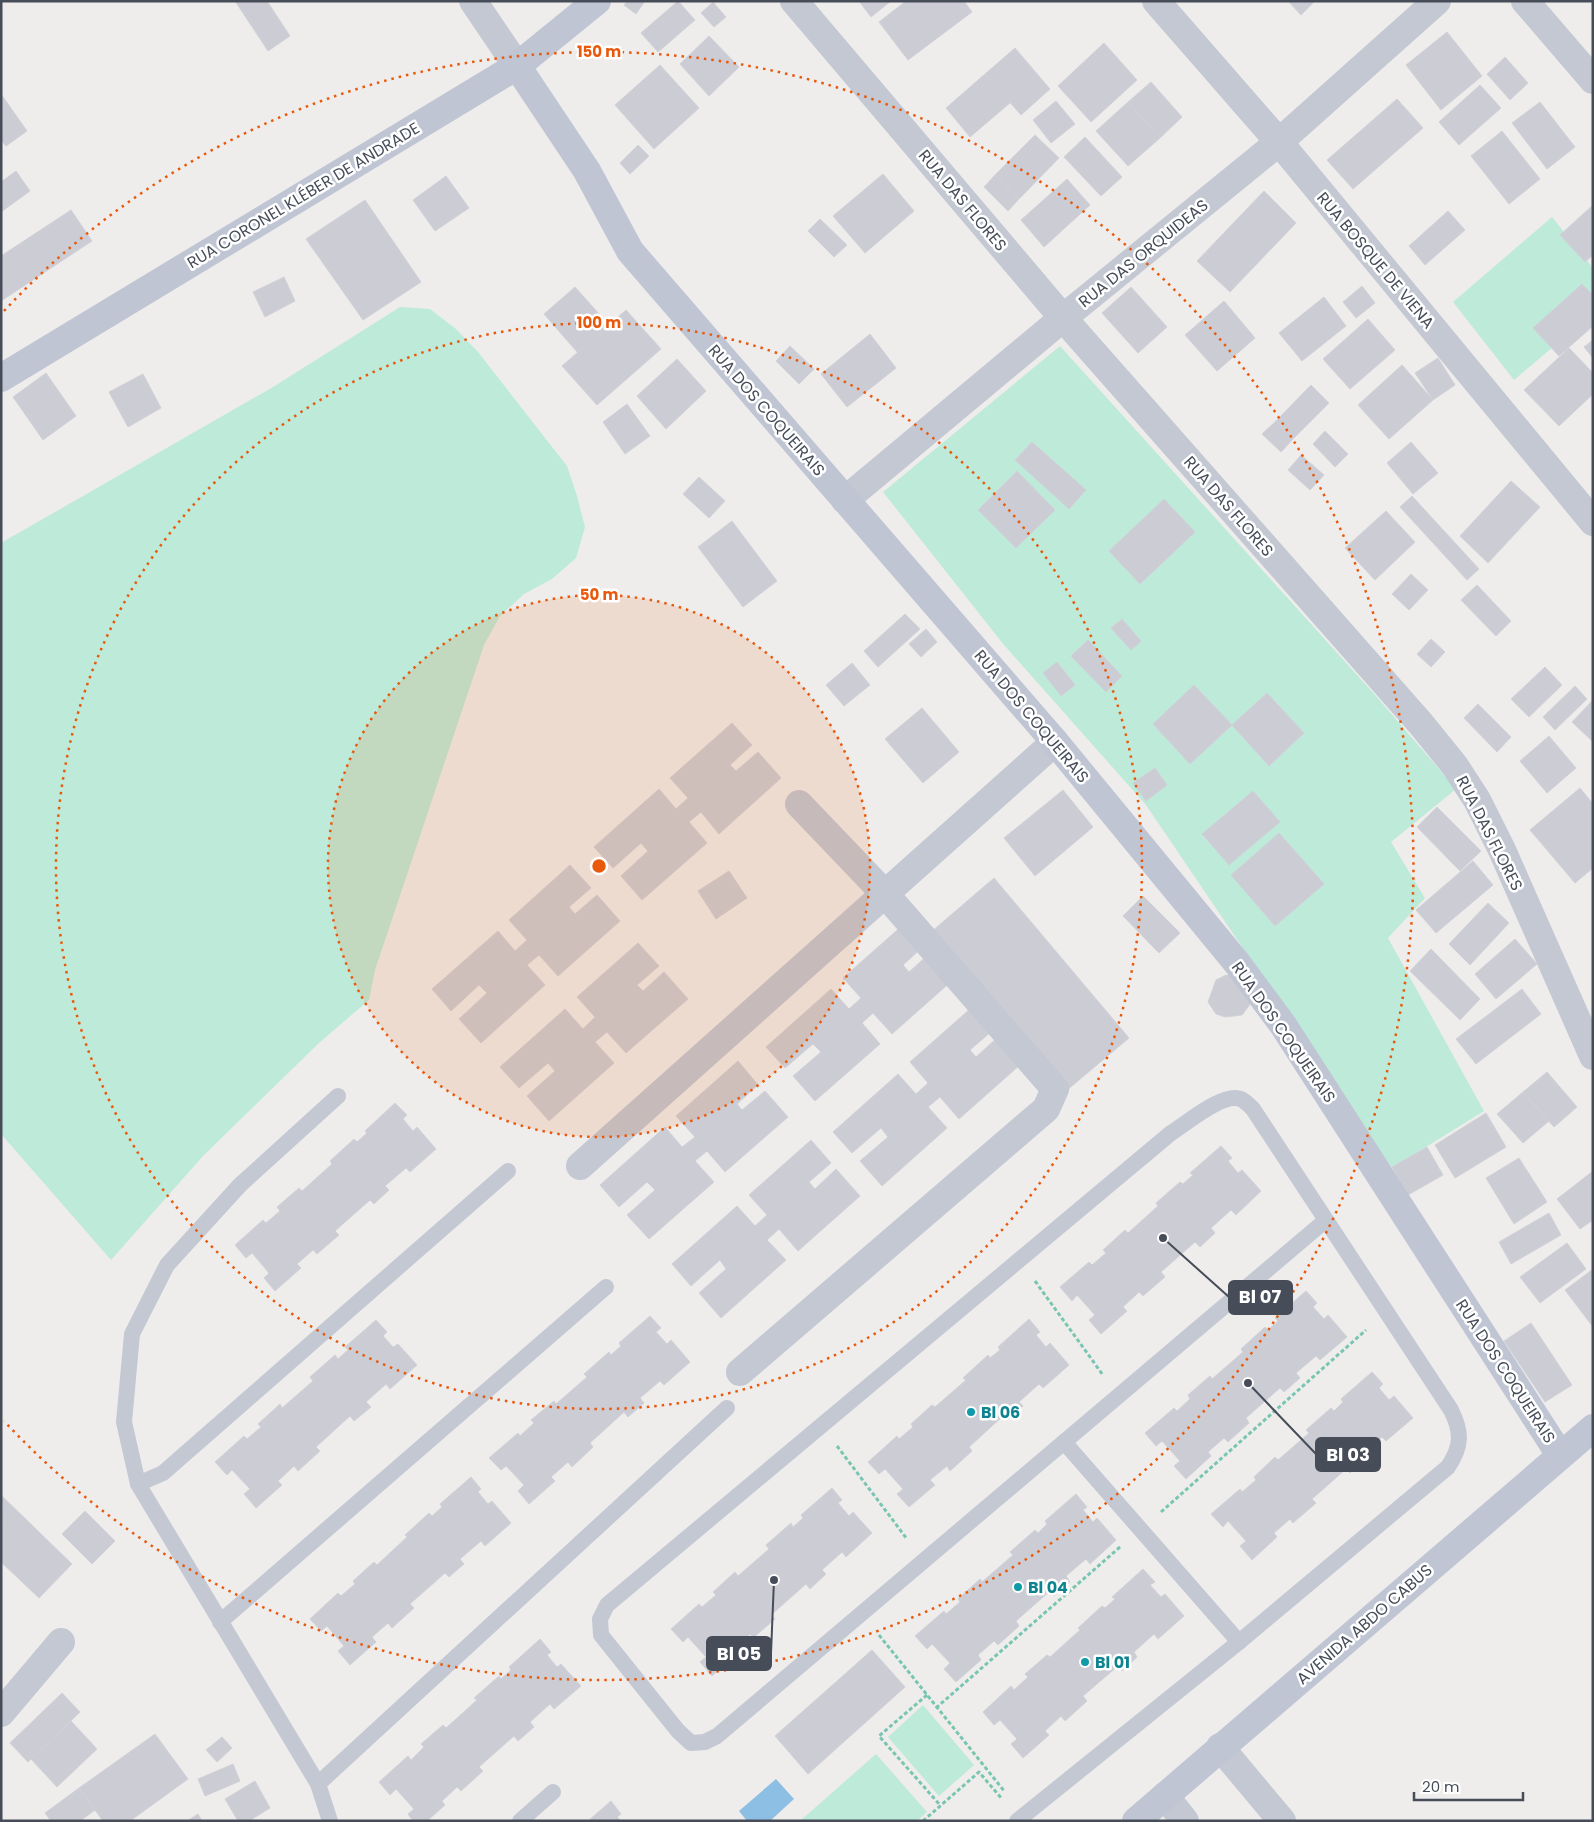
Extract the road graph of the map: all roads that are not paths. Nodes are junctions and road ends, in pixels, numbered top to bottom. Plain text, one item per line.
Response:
1 (473, 1) edge
2 (598, 1) edge
3 (794, 1) edge
4 (1156, 1) edge
5 (1437, 1) edge
6 (1525, 1) edge
7 (517, 66) junction
8 (1593, 80) edge
9 (1279, 142) junction
10 (1063, 318) junction
11 (1, 378) edge
12 (845, 500) junction
13 (1593, 522) edge
14 (1055, 742) junction
15 (799, 804) dead end
16 (886, 895) junction
17 (1593, 1056) edge
18 (338, 1096) dead end
19 (580, 1166) dead end
20 (508, 1171) dead end
21 (1326, 1220) junction
22 (606, 1286) dead end
23 (740, 1372) dead end
24 (727, 1408) dead end
25 (1593, 1428) edge
26 (1064, 1442) junction
27 (1560, 1455) junction
28 (138, 1484) junction
29 (220, 1622) junction
30 (61, 1642) dead end
31 (1239, 1642) junction
32 (1, 1713) edge
33 (1220, 1747) junction
34 (318, 1784) junction
35 (553, 1792) dead end
36 (1165, 1796) junction
37 (330, 1821) edge
38 (520, 1821) edge
39 (1017, 1821) edge
40 (1136, 1821) edge
41 (1185, 1821) edge
42 (1282, 1821) edge

1 - 7 street, RUA DOS COQUEIRAIS
2 - 7 street, RUA CORONEL KLÉBER DE ANDRADE
3 - 10 street, RUA DAS FLORES
4 - 9 street, RUA BOSQUE DE VIENA
5 - 9 street, RUA DAS ORQUIDEAS
6 - 8 street
7 - 11 street, RUA CORONEL KLÉBER DE ANDRADE
7 - 12 street, RUA DOS COQUEIRAIS
9 - 10 street, RUA DAS ORQUIDEAS
9 - 13 street, RUA BOSQUE DE VIENA
10 - 12 street, RUA DAS ORQUIDEAS
10 - 17 street, RUA DAS FLORES
12 - 14 street, RUA DOS COQUEIRAIS
14 - 16 street
14 - 27 street, RUA DOS COQUEIRAIS
15 - 16 street
16 - 19 street
16 - 23 street
18 - 28 lane
20 - 28 lane
21 - 26 lane
21 - 26 lane
21 - 31 lane
22 - 29 lane
24 - 34 lane
25 - 27 street, AVENIDA ABDO CABUS
26 - 31 lane
27 - 33 street, AVENIDA ABDO CABUS
28 - 29 lane
29 - 34 lane
30 - 32 street
31 - 39 lane
33 - 36 street, AVENIDA ABDO CABUS
33 - 42 street
34 - 37 lane
35 - 38 lane
36 - 40 street, AVENIDA ABDO CABUS
36 - 41 street

